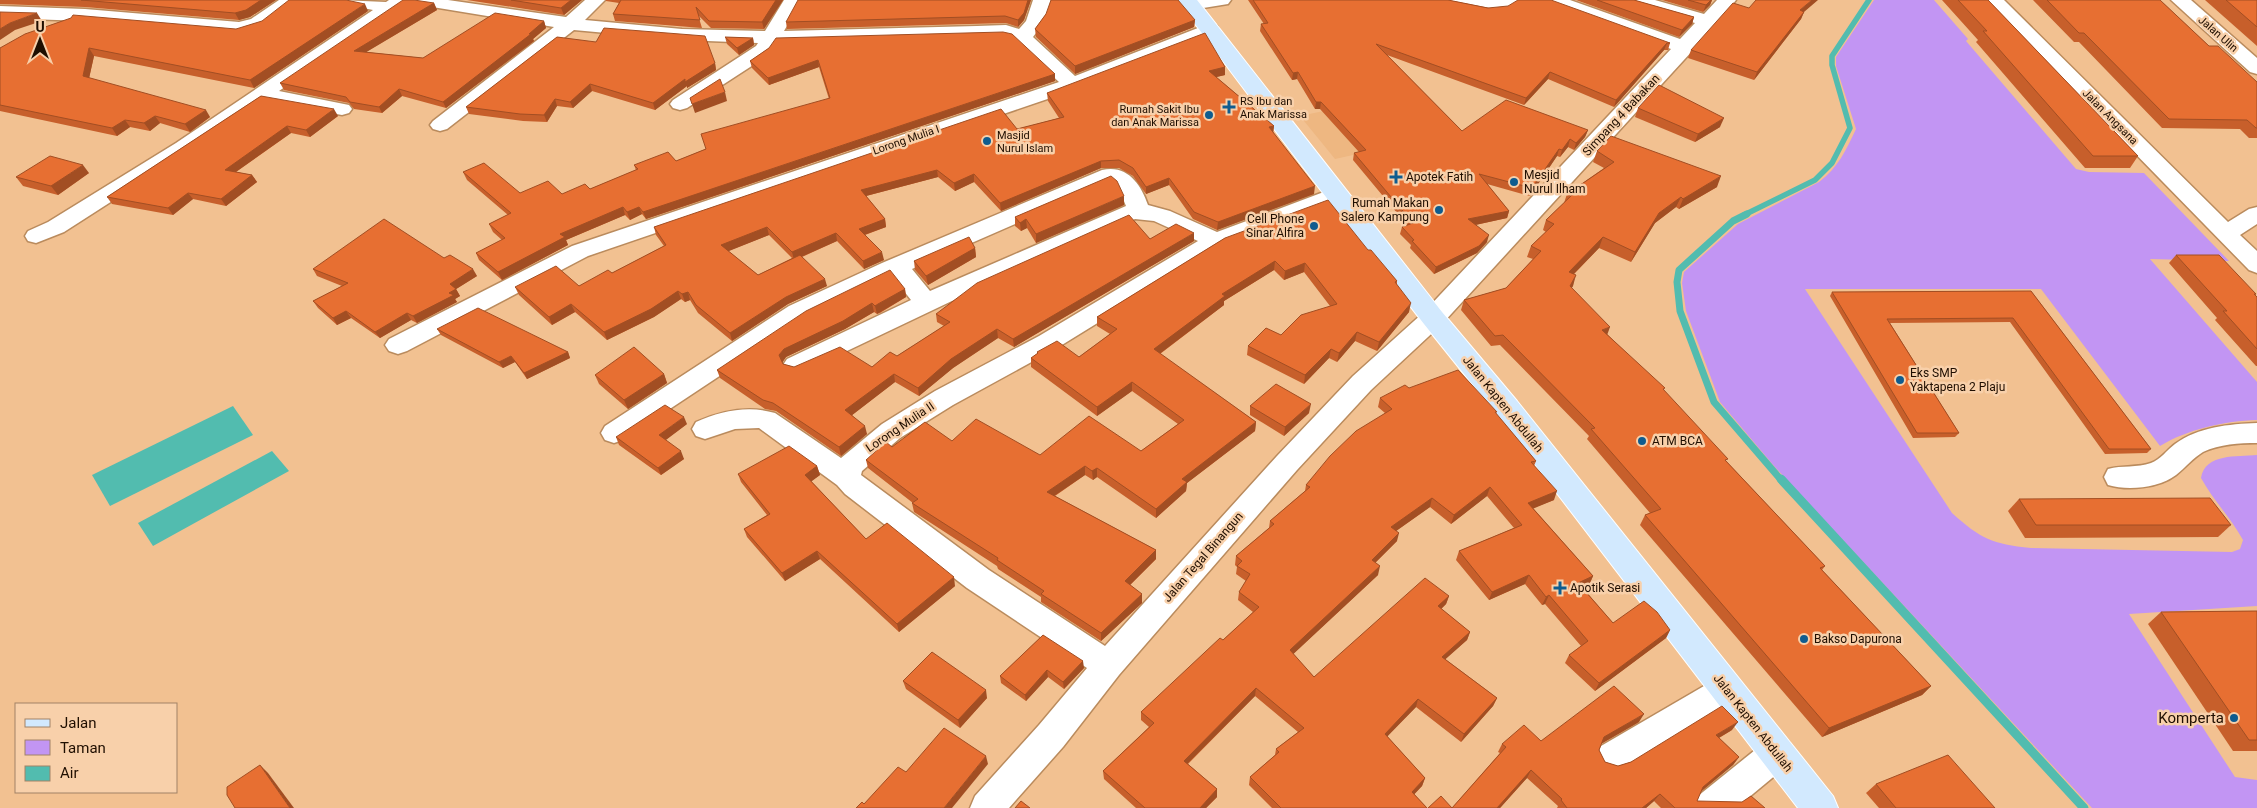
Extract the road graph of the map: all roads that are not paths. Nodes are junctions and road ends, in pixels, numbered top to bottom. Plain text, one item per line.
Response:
1 (112, 0) edge
2 (291, 0) edge
3 (349, 0) edge
4 (415, 0) edge
5 (596, 0) edge
6 (792, 0) edge
7 (1042, 0) edge
8 (1222, 0) edge
9 (1448, 0) edge
10 (1512, 0) edge
11 (1553, 0) edge
12 (1635, 0) edge
13 (1727, 0) edge
14 (1994, 0) edge
15 (2180, 0) edge
16 (1189, 3) edge
17 (395, 4) edge
18 (0, 12) edge
19 (85, 15) junction
20 (1709, 21) junction
21 (570, 24) junction
22 (1210, 30) junction
23 (33, 32) edge
24 (1021, 36) junction
25 (771, 37) junction
26 (1685, 47) junction
27 (2257, 68) edge
28 (1072, 84) junction
29 (262, 94) junction
30 (680, 104) dead end
31 (342, 109) dead end
32 (440, 125) dead end
33 (1337, 195) junction
34 (1138, 211) junction
35 (2257, 214) edge
36 (2227, 233) junction
37 (36, 236) dead end
38 (1216, 240) junction
39 (2257, 265) edge
40 (895, 267) junction
41 (927, 303) junction
42 (1433, 318) junction
43 (398, 345) dead end
44 (796, 365) edge
45 (704, 429) dead end
46 (614, 433) dead end
47 (2257, 433) edge
48 (847, 477) junction
49 (2118, 477) dead end
50 (1108, 665) junction
51 (1727, 689) junction
52 (1777, 753) junction
53 (1613, 757) dead end
54 (987, 808) edge
55 (1710, 808) edge
56 (1820, 808) edge

1 - 19 street
2 - 19 street
3 - 17 street
4 - 21 street
5 - 21 street
6 - 25 street
7 - 24 street
8 - 16 street
9 - 10 street
11 - 26 street
12 - 20 street
13 - 20 street, Simpang 4 Babakan
14 - 36 street, Jalan Angsana
15 - 27 street, Jalan Ulin
16 - 22 main road, Jalan Kapten Abdullah
17 - 29 street
18 - 19 street
19 - 23 street
20 - 26 street, Simpang 4 Babakan
21 - 25 street
21 - 32 street
22 - 28 street, Lorong Mulia I
22 - 33 main road, Jalan Kapten Abdullah
24 - 25 street
24 - 28 street
25 - 30 street
26 - 42 street, Simpang 4 Babakan
28 - 43 street, Lorong Mulia I
29 - 31 street
29 - 37 street
33 - 38 street, Lorong Mulia II
33 - 42 main road, Jalan Kapten Abdullah
34 - 38 street
34 - 40 street
34 - 41 street
35 - 36 street
36 - 39 street, Jalan Angsana
38 - 48 street, Lorong Mulia II
40 - 41 street
40 - 46 street
41 - 44 street
42 - 50 street, Jalan Tegal Binangun
42 - 51 main road, Jalan Kapten Abdullah
45 - 48 street
47 - 49 street
48 - 50 street
50 - 54 street, Jalan Tegal Binangun
51 - 52 main road, Jalan Kapten Abdullah
51 - 53 street
52 - 55 street
52 - 56 main road, Jalan Kapten Abdullah

